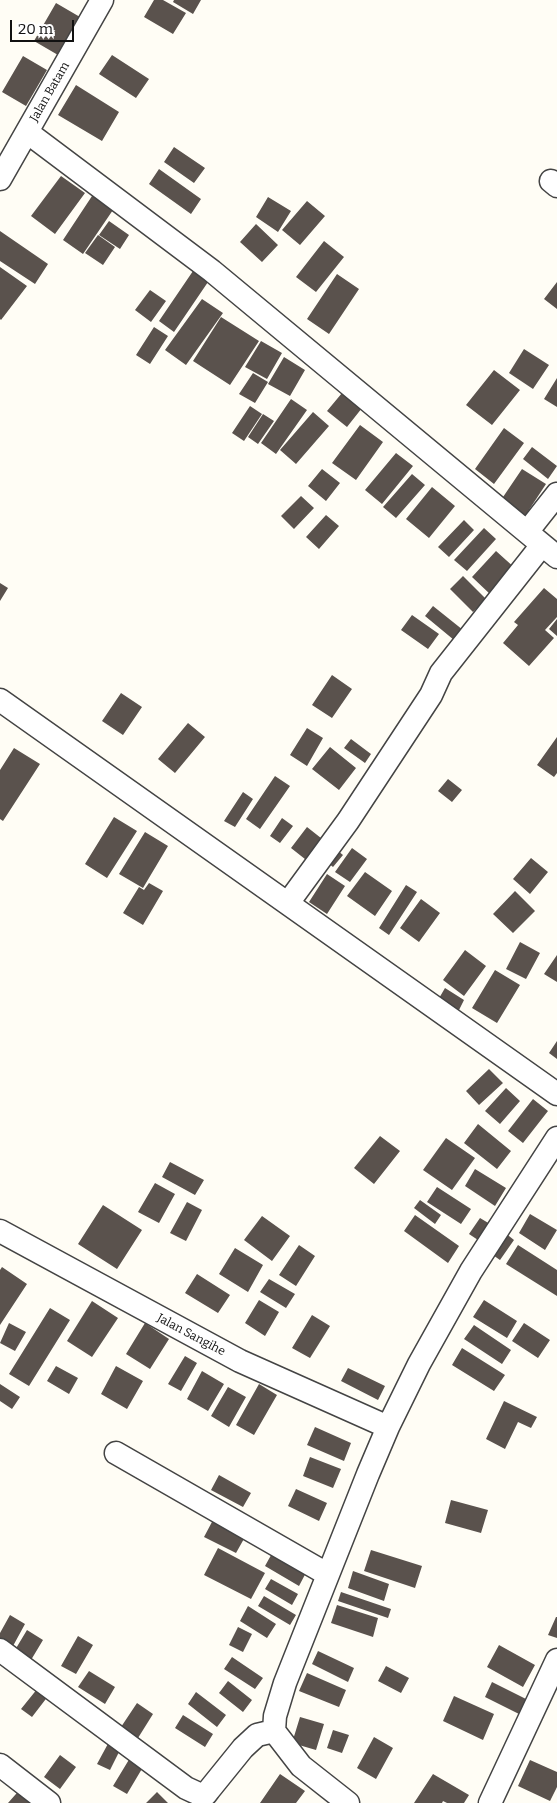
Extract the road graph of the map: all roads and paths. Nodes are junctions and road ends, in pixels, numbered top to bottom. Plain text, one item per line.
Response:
1 (102, 0) edge
2 (27, 132) junction
3 (0, 179) edge
4 (557, 494) edge
5 (542, 545) edge
6 (0, 700) edge
7 (288, 904) junction
8 (557, 1094) edge
9 (557, 1138) edge
10 (0, 1231) edge
11 (388, 1427) junction
12 (116, 1453) dead end
13 (327, 1574) junction
14 (0, 1650) edge
15 (557, 1660) edge
16 (274, 1731) junction
17 (0, 1765) edge
18 (50, 1803) edge
19 (348, 1803) edge
20 (490, 1803) edge

1 - 2 street, Jalan Batam
2 - 3 street, Jalan Batam
2 - 5 street
4 - 5 street
5 - 7 street
6 - 7 street
7 - 8 street
9 - 11 street
10 - 11 street, Jalan Sangihe
11 - 13 street
12 - 13 street
13 - 16 street
14 - 16 street
15 - 20 street
16 - 19 street
17 - 18 street

